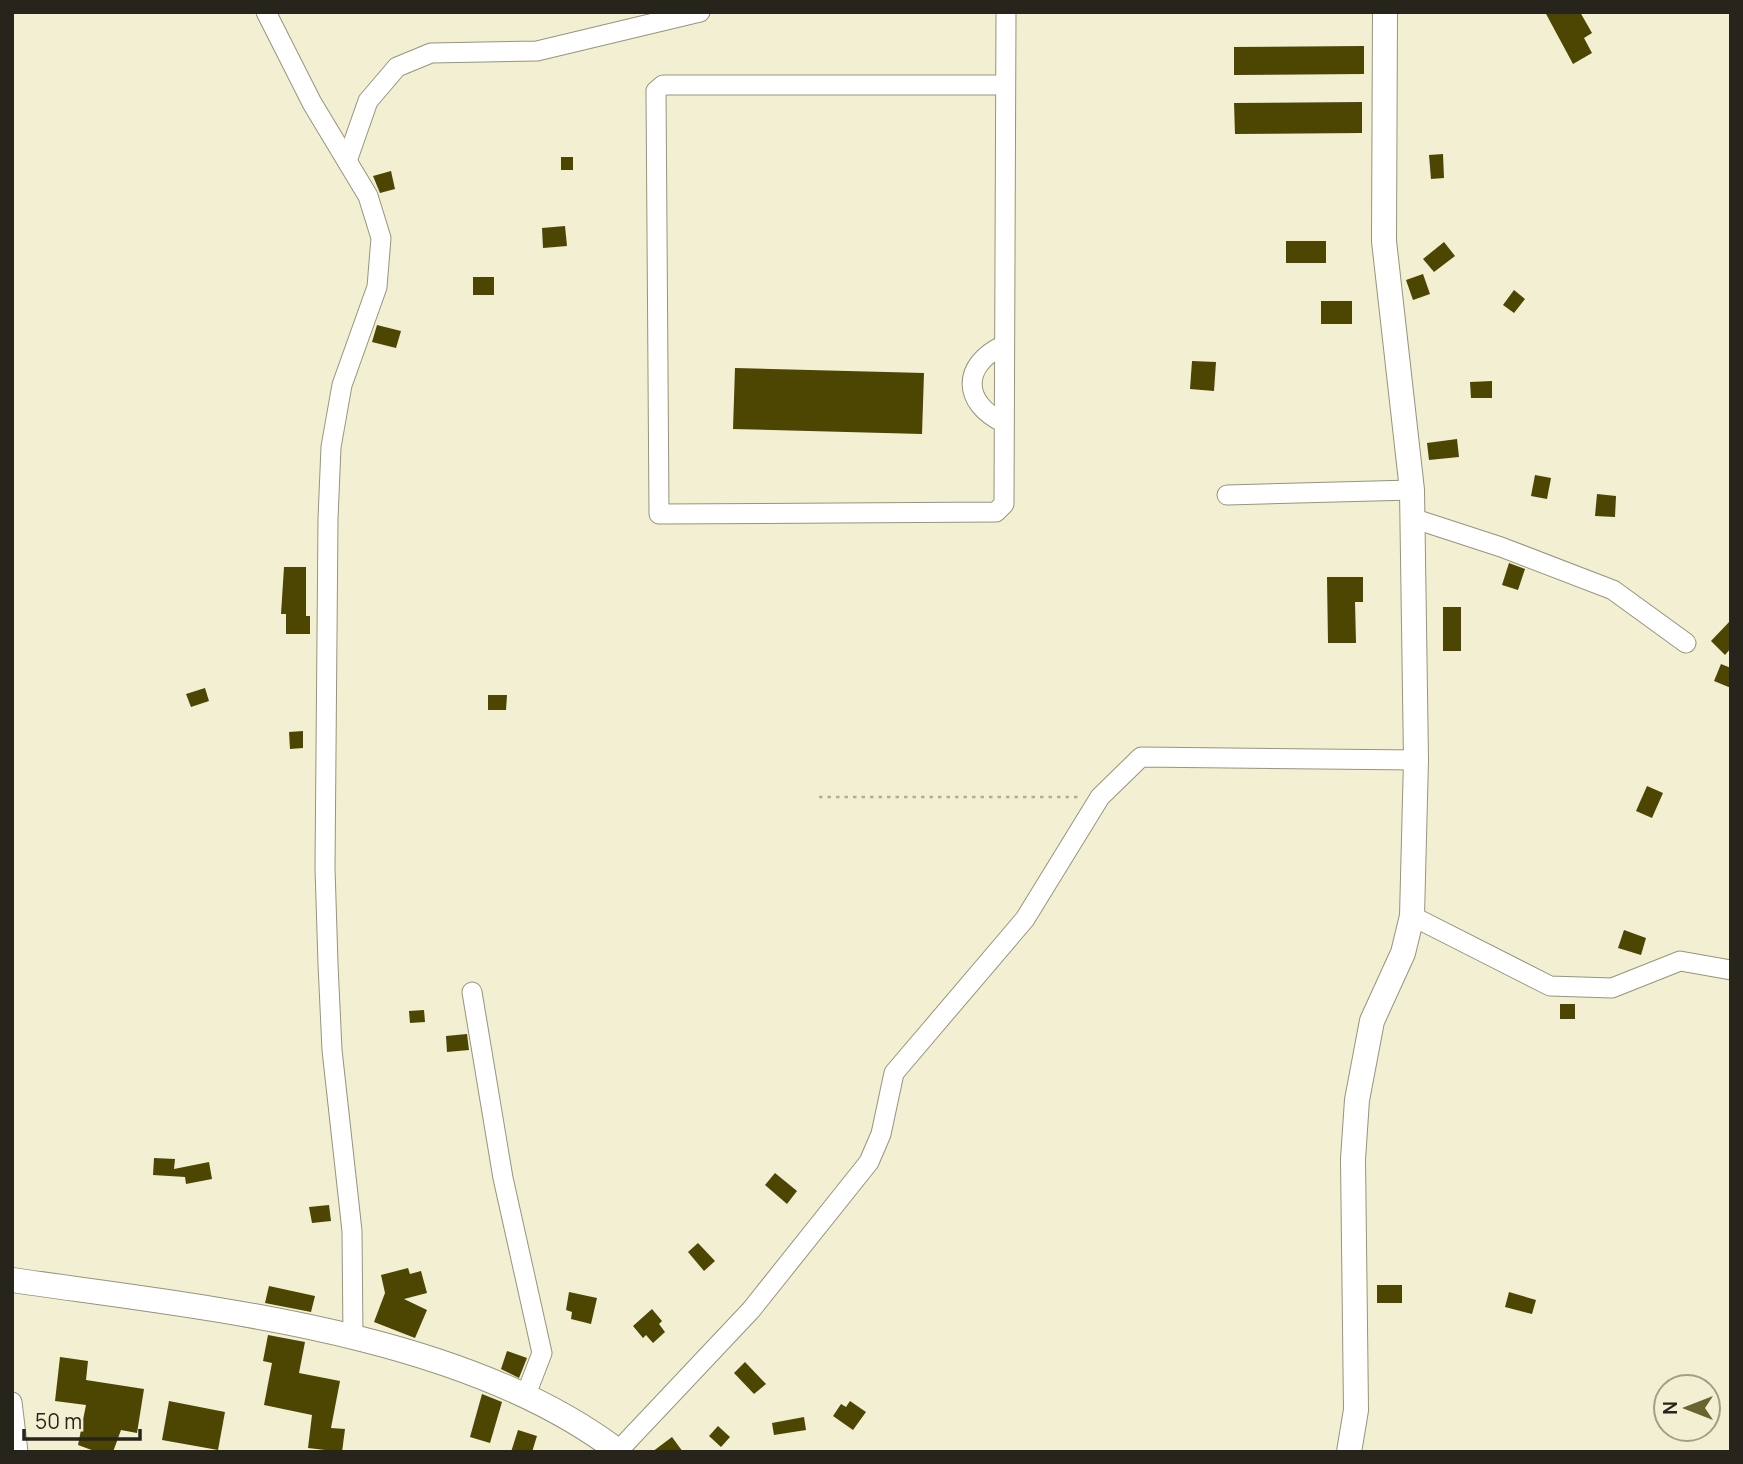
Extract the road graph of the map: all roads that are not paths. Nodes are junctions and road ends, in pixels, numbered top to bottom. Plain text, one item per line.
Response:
1 (266, 12) edge
2 (700, 12) edge
3 (1006, 12) edge
4 (1385, 12) edge
5 (1005, 85) junction
6 (347, 161) junction
7 (1004, 345) junction
8 (1004, 423) junction
9 (1412, 490) junction
10 (1227, 495) dead end
11 (1412, 518) junction
12 (1686, 643) dead end
13 (1416, 760) junction
14 (1412, 916) junction
15 (1731, 970) edge
16 (472, 992) dead end
17 (12, 1280) edge
18 (353, 1336) junction
19 (525, 1397) junction
20 (12, 1402) edge
21 (619, 1451) edge
22 (18, 1452) edge
23 (1349, 1452) edge

1 - 6 street
2 - 6 street
3 - 5 street
4 - 9 main road
5 - 7 street
5 - 8 street
6 - 18 street
7 - 8 street
7 - 8 street
9 - 10 street
9 - 11 main road
11 - 12 street
11 - 13 main road
13 - 14 main road
13 - 21 street
14 - 15 street
14 - 23 main road
16 - 19 street
17 - 18 main road
18 - 19 main road
19 - 21 main road
20 - 22 street

